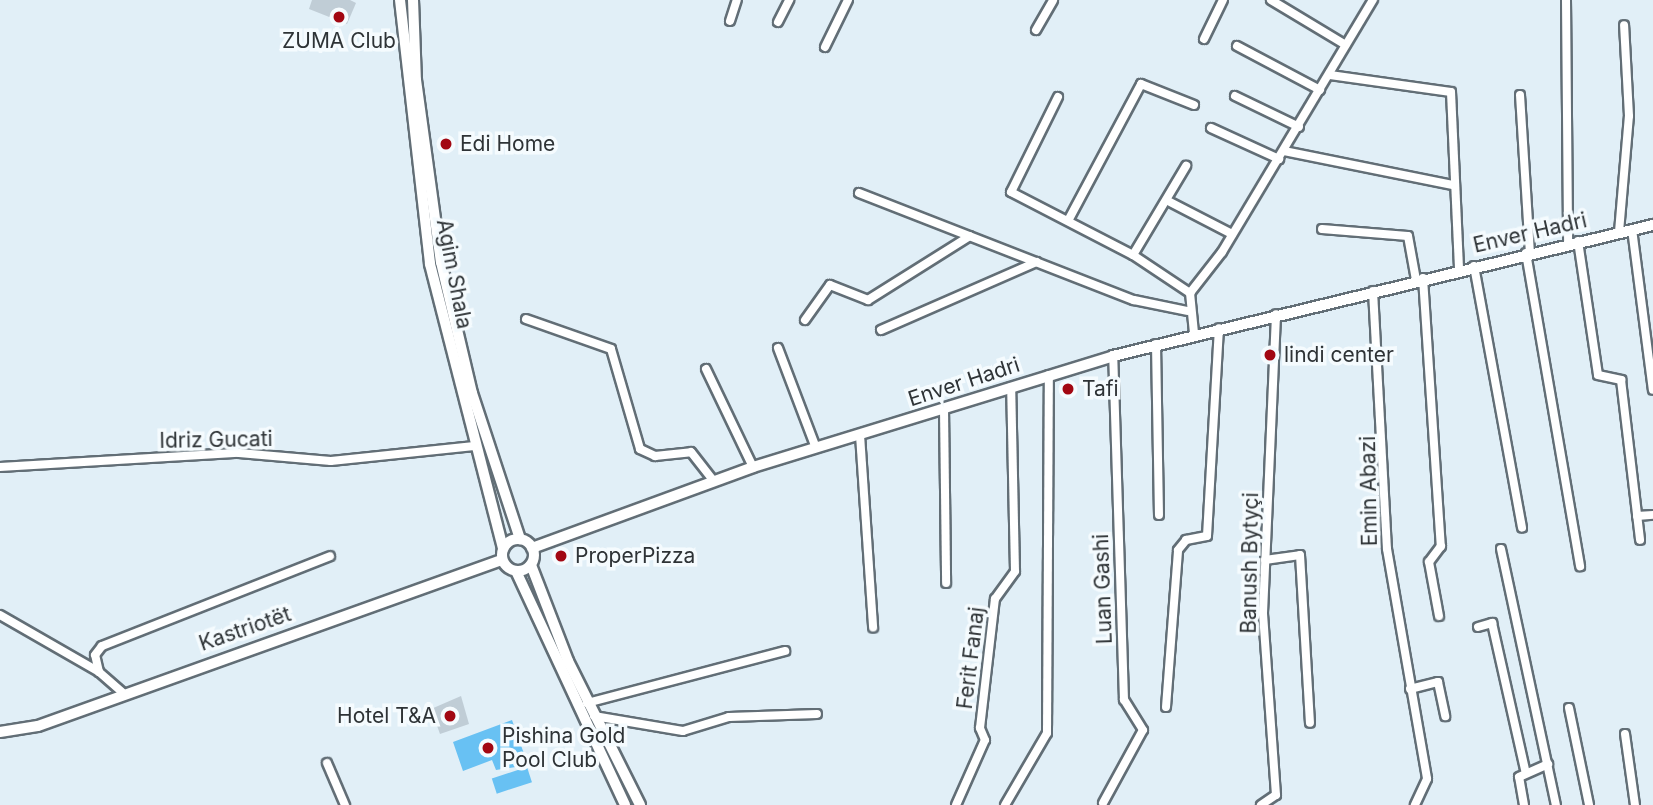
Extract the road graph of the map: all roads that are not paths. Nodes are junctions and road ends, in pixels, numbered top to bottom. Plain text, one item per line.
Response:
1 (400, 0) edge
2 (413, 0) edge
3 (737, 0) edge
4 (789, 0) edge
5 (848, 0) edge
6 (1053, 0) edge
7 (1223, 0) edge
8 (1271, 0) edge
9 (1373, 0) edge
10 (1566, 0) edge
11 (730, 21) dead end
12 (778, 22) dead end
13 (1624, 26) dead end
14 (1036, 30) dead end
15 (1204, 39) dead end
16 (1237, 46) dead end
17 (1346, 46) junction
18 (825, 47) dead end
19 (1329, 75) junction
20 (1320, 90) junction
21 (1520, 95) dead end
22 (1235, 96) dead end
23 (1058, 97) dead end
24 (1194, 105) dead end
25 (1299, 127) junction
26 (1210, 128) dead end
27 (1282, 155) junction
28 (1186, 166) dead end
29 (1453, 185) junction
30 (859, 192) dead end
31 (1170, 202) dead end
32 (1069, 219) junction
33 (1653, 225) edge
34 (1322, 229) dead end
35 (1632, 229) junction
36 (1619, 232) junction
37 (1232, 234) junction
38 (970, 236) junction
39 (1573, 241) junction
40 (1528, 253) junction
41 (1133, 255) junction
42 (1037, 262) junction
43 (1474, 265) junction
44 (1459, 269) junction
45 (1420, 279) junction
46 (1373, 290) junction
47 (1190, 293) junction
48 (1187, 312) junction
49 (1276, 313) junction
50 (526, 319) dead end
51 (805, 320) dead end
52 (1219, 327) junction
53 (881, 330) dead end
54 (1194, 333) junction
55 (1156, 344) junction
56 (778, 348) dead end
57 (1113, 356) junction
58 (706, 369) dead end
59 (1049, 375) junction
60 (1011, 387) junction
61 (1653, 390) edge
62 (944, 409) junction
63 (860, 435) junction
64 (474, 446) junction
65 (816, 448) junction
66 (0, 467) edge
67 (753, 467) junction
68 (714, 481) junction
69 (1159, 515) dead end
70 (1653, 515) edge
71 (1637, 516) junction
72 (1522, 528) dead end
73 (520, 539) junction
74 (1640, 540) dead end
75 (532, 548) junction
76 (1501, 549) dead end
77 (503, 554) junction
78 (330, 556) dead end
79 (1265, 560) junction
80 (531, 565) junction
81 (1580, 566) dead end
82 (516, 571) junction
83 (946, 583) dead end
84 (0, 615) edge
85 (1439, 616) dead end
86 (1478, 627) dead end
87 (873, 628) dead end
88 (785, 651) dead end
89 (99, 672) junction
90 (1410, 689) junction
91 (122, 692) junction
92 (587, 703) junction
93 (1166, 708) dead end
94 (1569, 708) dead end
95 (817, 715) dead end
96 (594, 716) junction
97 (1445, 716) dead end
98 (1310, 723) dead end
99 (0, 732) edge
100 (1625, 734) dead end
101 (327, 763) dead end
102 (1548, 764) junction
103 (1525, 771) junction
104 (1103, 803) dead end
105 (345, 805) edge
106 (625, 805) edge
107 (640, 805) edge
108 (956, 805) edge
109 (1005, 805) edge
110 (1261, 805) edge
111 (1415, 805) edge
112 (1524, 805) edge
113 (1556, 805) edge
114 (1588, 805) edge
115 (1635, 805) edge

1 - 64 main road, Agim Shala
2 - 73 main road, Agim Shala
3 - 11 street
4 - 12 street
5 - 18 street
6 - 14 street
7 - 15 street
8 - 17 street
9 - 17 street
10 - 39 street
13 - 36 street
16 - 20 street
17 - 19 street
19 - 20 street
19 - 29 street
20 - 25 street
21 - 40 street
22 - 25 street
23 - 32 street
24 - 32 street
25 - 27 street
26 - 27 street
27 - 29 street
27 - 37 street
28 - 41 street
29 - 44 street
30 - 38 street
31 - 37 street
32 - 41 street
33 - 35 main road, Enver Hadri
34 - 45 street
35 - 36 main road, Enver Hadri
35 - 61 street
36 - 39 main road, Enver Hadri
37 - 47 street
38 - 42 street
38 - 51 street
39 - 40 main road, Enver Hadri
39 - 71 street
40 - 43 main road, Enver Hadri
40 - 81 street
41 - 47 street
42 - 48 street
42 - 53 street
43 - 44 main road, Enver Hadri
43 - 72 street
44 - 45 main road, Enver Hadri
45 - 46 main road, Enver Hadri
45 - 85 street
46 - 49 main road, Enver Hadri
46 - 90 street, Emin Abazi
47 - 48 street
48 - 54 street
49 - 52 main road, Enver Hadri
49 - 79 street, Banush Bytyçi
50 - 68 street
52 - 54 main road, Enver Hadri
52 - 93 street
54 - 55 main road, Enver Hadri
55 - 57 main road, Enver Hadri
55 - 69 street
56 - 65 street
57 - 59 main road, Enver Hadri
57 - 104 street, Luan Gashi
58 - 67 street
59 - 60 main road, Enver Hadri
59 - 109 street
60 - 62 main road, Enver Hadri
60 - 108 street, Ferit Fanaj
62 - 63 main road, Enver Hadri
62 - 83 street
63 - 65 main road, Enver Hadri
63 - 87 street
64 - 66 street, Idriz Gucati
64 - 77 main road, Agim Shala
65 - 67 main road, Enver Hadri
67 - 68 main road, Enver Hadri
68 - 75 main road, Enver Hadri
70 - 71 street
71 - 74 street
73 - 75 main road
73 - 77 main road
75 - 80 main road
76 - 102 street
77 - 82 main road
77 - 91 main road, Kastriotët
78 - 89 street
79 - 98 street
79 - 110 street, Banush Bytyçi
80 - 82 main road
80 - 92 main road
82 - 106 main road
84 - 89 street
86 - 103 street
88 - 92 street
89 - 91 street
90 - 97 street
90 - 111 street, Emin Abazi
91 - 99 main road, Kastriotët
92 - 96 main road
94 - 114 street
95 - 96 street
96 - 107 main road
100 - 115 street
101 - 105 street
102 - 103 street
102 - 113 street
103 - 112 street

